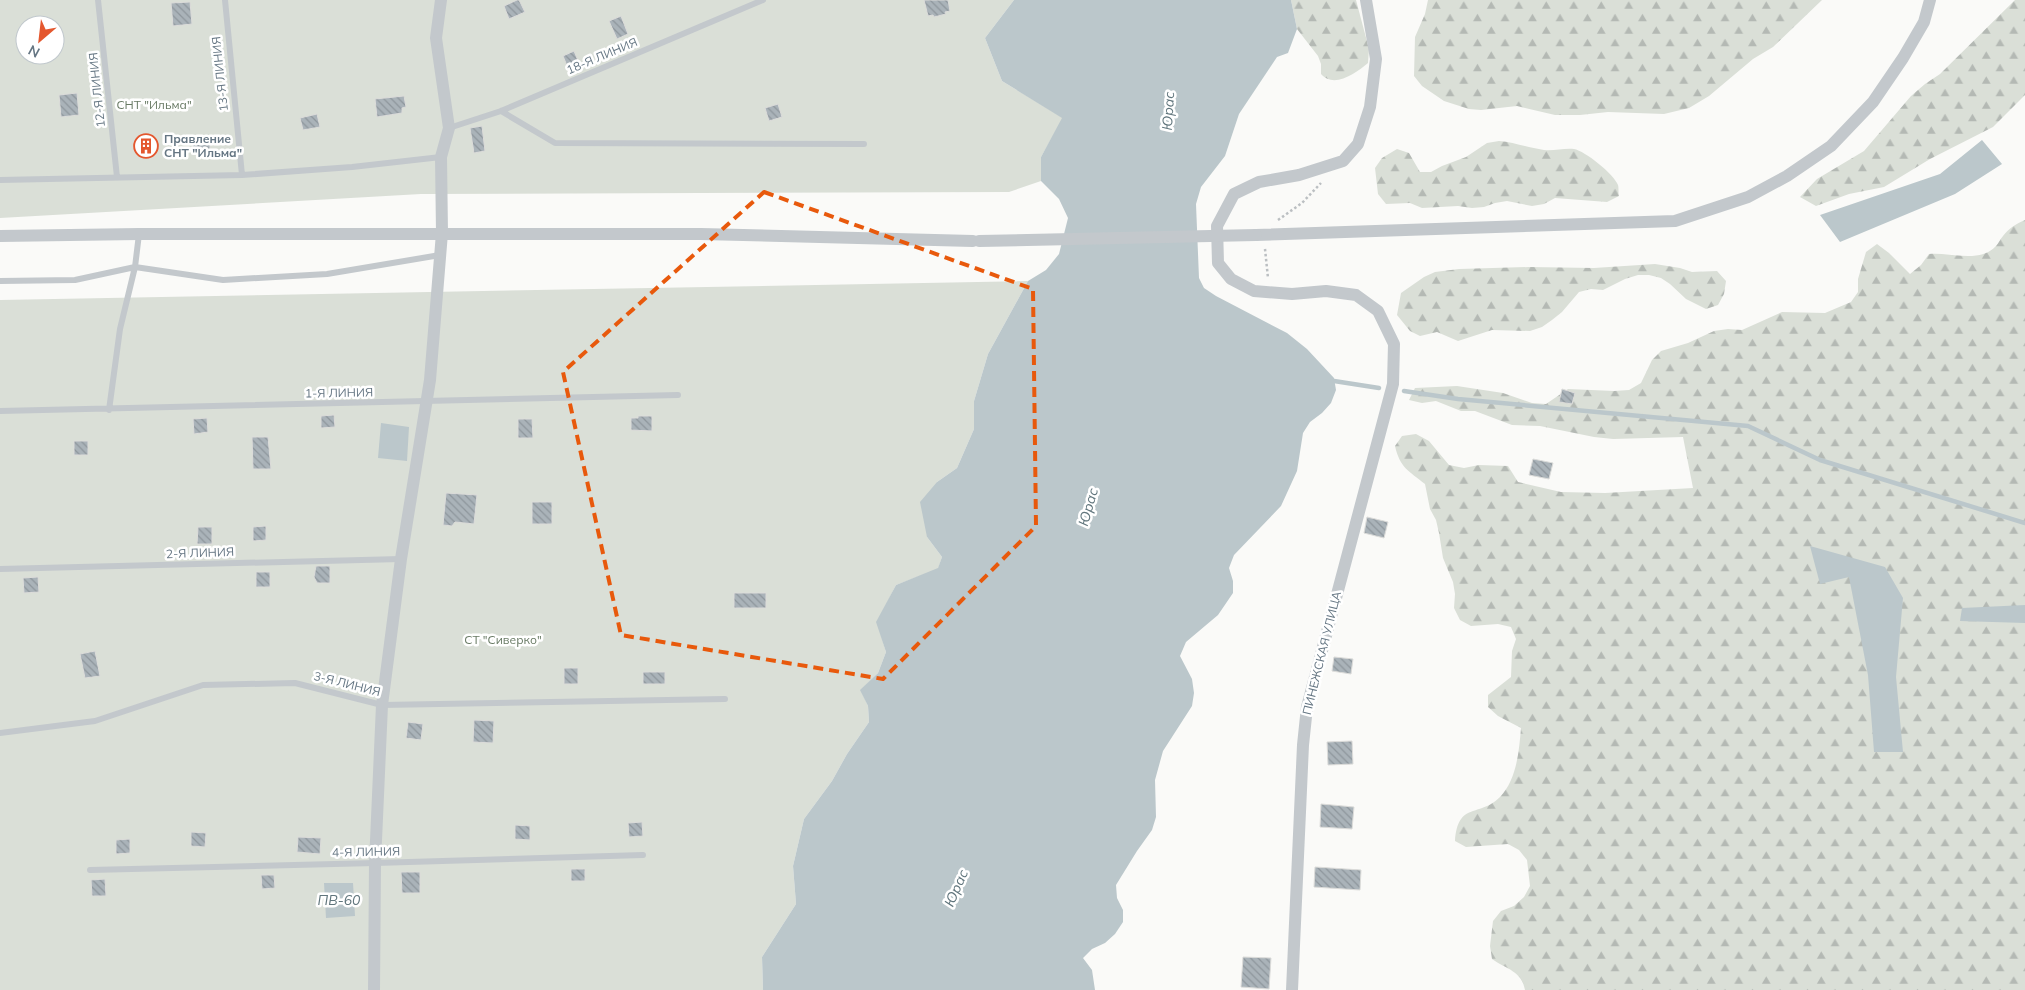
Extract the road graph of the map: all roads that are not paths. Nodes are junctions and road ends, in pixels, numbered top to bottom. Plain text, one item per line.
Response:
1 (98, 0) edge
2 (225, 0) edge
3 (441, 0) edge
4 (763, 0) edge
5 (1366, 0) edge
6 (1930, 0) edge
7 (501, 111) junction
8 (450, 128) junction
9 (864, 144) dead end
10 (441, 157) junction
11 (242, 175) junction
12 (117, 178) junction
13 (0, 180) edge
14 (442, 233) junction
15 (139, 234) junction
16 (0, 236) edge
17 (440, 255) junction
18 (135, 267) junction
19 (0, 281) edge
20 (678, 394) dead end
21 (426, 402) junction
22 (108, 410) junction
23 (0, 411) edge
24 (401, 558) junction
25 (0, 570) edge
26 (725, 699) dead end
27 (382, 705) junction
28 (0, 733) edge
29 (643, 855) dead end
30 (375, 864) junction
31 (90, 870) dead end
32 (374, 990) edge
33 (1292, 990) edge

1 - 12 lane, 12-Я ЛИНИЯ
2 - 11 lane, 13-Я ЛИНИЯ
3 - 8 street
4 - 7 lane, 18-Я ЛИНИЯ
5 - 33 street, ПИНЕЖСКАЯ УЛИЦА
6 - 14 street, bridge
7 - 8 lane, 18-Я ЛИНИЯ
7 - 9 lane
8 - 10 street
10 - 11 lane
10 - 14 street
11 - 12 lane
12 - 13 lane
14 - 15 street
14 - 17 street
15 - 16 street
15 - 18 lane
17 - 18 lane
17 - 21 street
18 - 19 lane
18 - 22 lane
20 - 21 lane, 1-Я ЛИНИЯ
21 - 22 lane, 1-Я ЛИНИЯ
21 - 24 street
22 - 23 lane, 1-Я ЛИНИЯ
24 - 25 lane, 2-Я ЛИНИЯ
24 - 27 street
26 - 27 lane, 3-Я ЛИНИЯ
27 - 28 lane, 3-Я ЛИНИЯ
27 - 30 street
29 - 30 lane, 4-Я ЛИНИЯ
30 - 31 lane, 4-Я ЛИНИЯ
30 - 32 street

